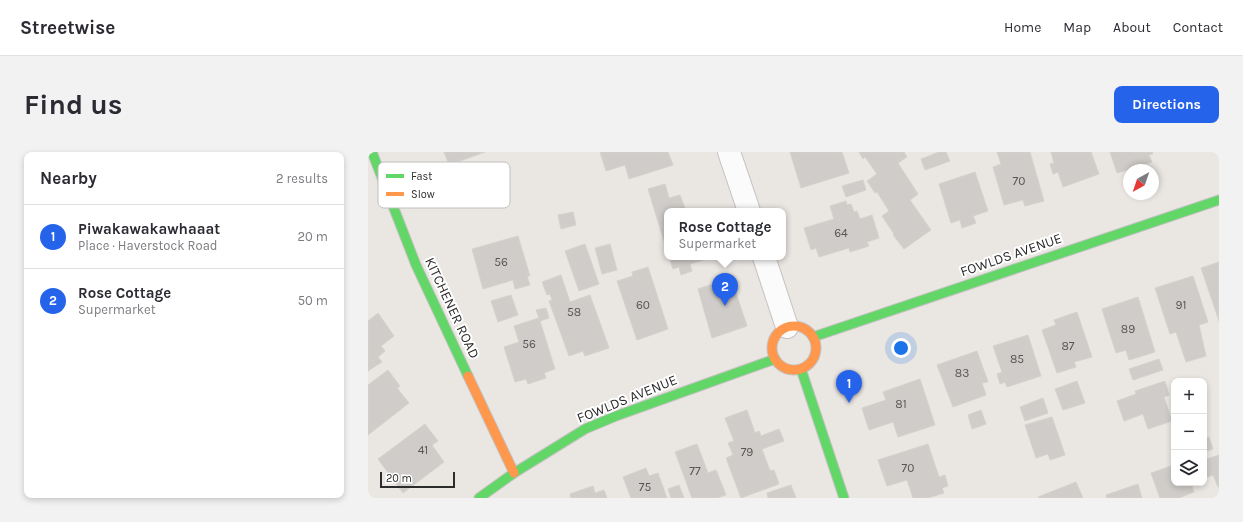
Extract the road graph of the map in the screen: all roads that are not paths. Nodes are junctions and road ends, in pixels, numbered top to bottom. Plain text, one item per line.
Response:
1 (372, 152) edge
2 (729, 152) edge
3 (378, 167) edge
4 (1219, 200) edge
5 (394, 208) edge
6 (748, 208) edge
7 (765, 260) edge
8 (787, 327) junction
9 (813, 337) junction
10 (775, 359) junction
11 (801, 369) junction
12 (514, 473) junction
13 (479, 498) edge
14 (844, 498) edge

1 - 3 street, KITCHENER ROAD
2 - 6 street
4 - 9 street, FOWLDS AVENUE
5 - 12 street, KITCHENER ROAD
7 - 8 street
8 - 9 street
8 - 10 street
9 - 11 street
10 - 11 street
10 - 12 street, FOWLDS AVENUE
11 - 14 street
12 - 13 street, FOWLDS AVENUE

